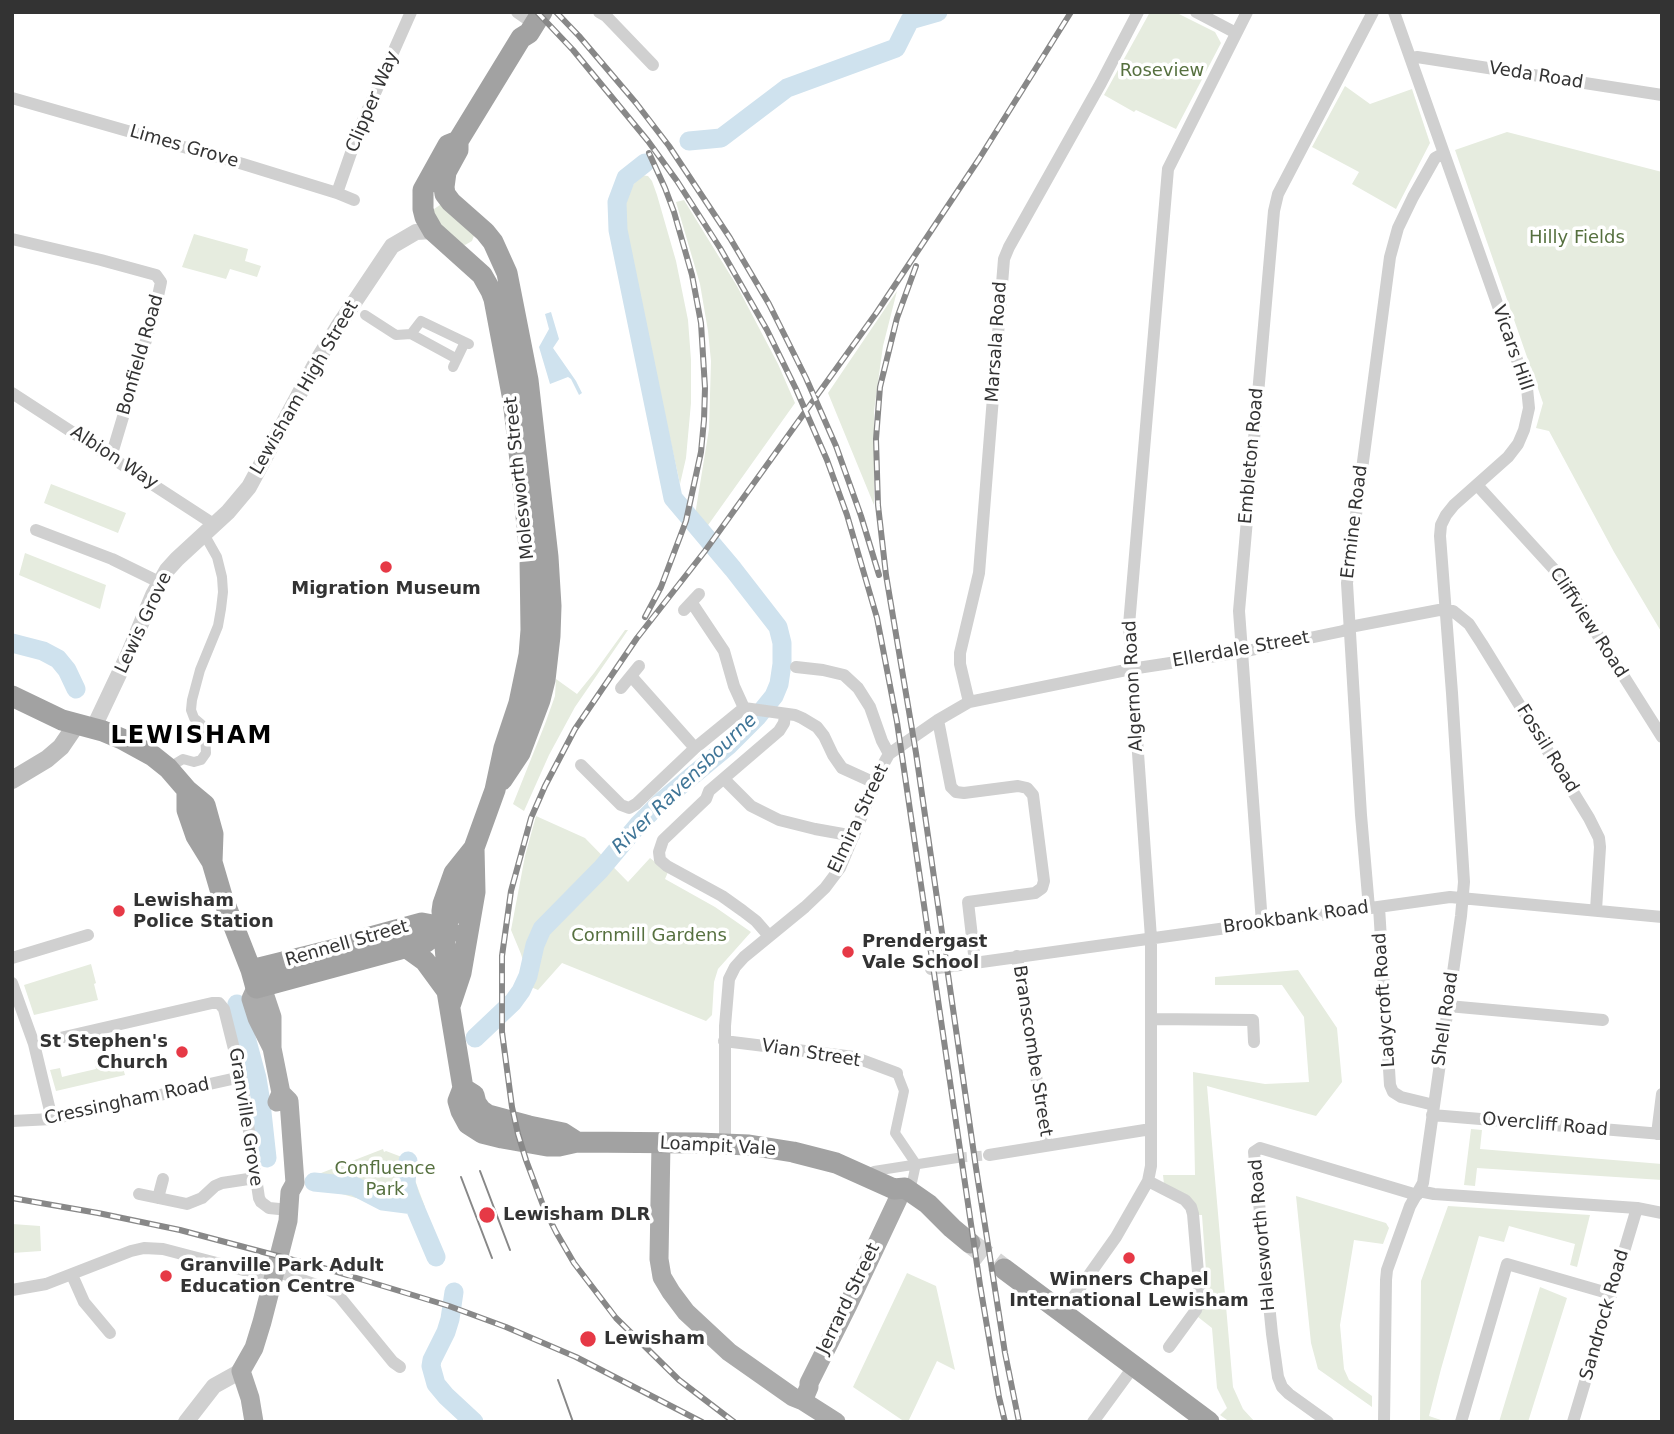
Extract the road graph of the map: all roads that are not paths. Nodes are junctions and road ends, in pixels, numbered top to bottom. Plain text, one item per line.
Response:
1 (411, 12) edge
2 (599, 12) edge
3 (1138, 12) edge
4 (1196, 12) edge
5 (1247, 12) edge
6 (1373, 12) edge
7 (1394, 12) edge
8 (528, 19) edge
9 (1236, 33) junction
10 (1411, 59) junction
11 (653, 65) dead end
12 (1662, 95) edge
13 (12, 98) edge
14 (458, 141) junction
15 (1444, 153) junction
16 (337, 193) junction
17 (445, 194) junction
18 (423, 199) junction
19 (354, 200) dead end
20 (433, 231) junction
21 (485, 232) junction
22 (12, 239) edge
23 (461, 254) junction
24 (365, 315) dead end
25 (411, 334) junction
26 (12, 393) edge
27 (111, 457) junction
28 (1477, 485) junction
29 (241, 499) joint
30 (210, 529) junction
31 (36, 530) dead end
32 (159, 582) junction
33 (692, 602) dead end
34 (1446, 609) junction
35 (1349, 629) junction
36 (1242, 652) junction
37 (796, 667) dead end
38 (1131, 669) junction
39 (621, 688) dead end
40 (12, 696) edge
41 (969, 702) junction
42 (747, 708) junction
43 (785, 714) junction
44 (938, 720) junction
45 (85, 727) junction
46 (1662, 737) edge
47 (695, 748) junction
48 (889, 754) junction
49 (581, 765) dead end
50 (168, 768) junction
51 (724, 779) junction
52 (12, 780) edge
53 (875, 783) junction
54 (495, 790) junction
55 (854, 836) junction
56 (474, 848) junction
57 (475, 870) junction
58 (1463, 898) junction
59 (1374, 908) junction
60 (1596, 910) junction
61 (1662, 916) edge
62 (1262, 923) junction
63 (443, 927) junction
64 (88, 935) dead end
65 (769, 936) junction
66 (1151, 938) junction
67 (407, 948) junction
68 (1017, 956) junction
69 (12, 958) edge
70 (975, 962) junction
71 (931, 969) dead end
72 (253, 979) junction
73 (451, 981) junction
74 (13, 990) edge
75 (1448, 1006) junction
76 (1152, 1019) junction
77 (1603, 1020) dead end
78 (724, 1041) junction
79 (1254, 1041) dead end
80 (34, 1044) junction
81 (897, 1073) joint
82 (242, 1077) junction
83 (463, 1088) joint
84 (1662, 1094) edge
85 (1433, 1110) junction
86 (52, 1119) junction
87 (12, 1121) edge
88 (1151, 1129) junction
89 (1659, 1134) edge
90 (661, 1143) junction
91 (725, 1144) junction
92 (1047, 1145) junction
93 (989, 1155) tunnel mouth
94 (957, 1158) tunnel mouth
95 (916, 1164) junction
96 (874, 1171) dead end
97 (255, 1178) junction
98 (163, 1179) dead end
99 (1148, 1181) junction
100 (901, 1192) junction
101 (1418, 1193) junction
102 (139, 1194) dead end
103 (158, 1198) junction
104 (290, 1201) junction
105 (1637, 1208) junction
106 (1662, 1213) edge
107 (970, 1243) tunnel mouth
108 (1004, 1269) tunnel mouth
109 (275, 1274) junction
110 (72, 1275) junction
111 (12, 1290) edge
112 (1611, 1294) junction
113 (1062, 1313) junction
114 (110, 1333) dead end
115 (1169, 1347) dead end
116 (1134, 1366) junction
117 (400, 1367) dead end
118 (241, 1371) junction
119 (800, 1392) junction
120 (186, 1422) edge
121 (254, 1422) edge
122 (836, 1422) edge
123 (1093, 1422) edge
124 (1209, 1422) edge
125 (1328, 1422) edge
126 (1384, 1422) edge
127 (1461, 1422) edge
128 (1573, 1422) edge

1 - 16 street, Clipper Way
2 - 11 street
3 - 41 street, Marsala Road
4 - 9 street
5 - 9 street, Algernon Road
6 - 36 street, Embleton Road
7 - 10 street, Vicars Hill
8 - 14 highway
9 - 38 street, Algernon Road
10 - 12 street, Veda Road
10 - 15 street, Vicars Hill
13 - 16 street, Limes Grove
14 - 17 highway
14 - 18 highway
15 - 28 street, Vicars Hill
15 - 35 street, Ermine Road
16 - 19 street, Limes Grove
17 - 18 highway
17 - 21 highway, Molesworth Street
18 - 20 highway, Molesworth Street
20 - 23 highway, Molesworth Street
20 - 29 street, Lewisham High Street
21 - 23 highway
21 - 54 highway, Molesworth Street
22 - 27 street, Bonfield Road
23 - 54 highway, Molesworth Street
24 - 25 street
25 - 25 street
26 - 27 street, Albion Way
27 - 30 street, Albion Way
28 - 34 street, Vicars Hill
28 - 46 street, Cliffview Road
29 - 30 street, Lewis Grove
30 - 32 street, Lewis Grove
30 - 50 street
31 - 32 street
32 - 45 street, Lewis Grove
33 - 42 street
34 - 35 street
34 - 58 street, Shell Road
34 - 60 street, Fossil Road
35 - 36 street, Ellerdale Street
35 - 59 street, Ermine Road
36 - 38 street, Ellerdale Street
36 - 62 street, Embleton Road
37 - 48 street
38 - 41 street, Ellerdale Street
38 - 66 street, Algernon Road
39 - 47 street
40 - 45 highway
41 - 44 street, Elmira Street
42 - 43 street
42 - 47 street
43 - 51 street
43 - 53 street
44 - 48 street, Elmira Street
44 - 70 street
45 - 50 highway
45 - 52 main road
47 - 49 street
48 - 53 street, Elmira Street
50 - 72 highway
51 - 55 street
51 - 65 street
53 - 55 street, Elmira Street
54 - 56 highway, Molesworth Street
55 - 65 street, Elmira Street
56 - 57 highway, Molesworth Street
56 - 63 highway, Molesworth Street
57 - 63 highway
57 - 73 highway, Molesworth Street
58 - 59 street, Brookbank Road
58 - 60 street, Brookbank Road
58 - 75 street, Shell Road
59 - 62 street, Brookbank Road
59 - 85 street, Ladycroft Road
60 - 61 street, Brookbank Road
62 - 66 street, Brookbank Road
63 - 67 highway, Rennell Street
63 - 72 highway, Rennell Street
63 - 73 highway
64 - 69 street
65 - 78 street, Elmira Street
66 - 68 street, Brookbank Road
66 - 76 street, Algernon Road
67 - 72 highway, Rennell Street
67 - 73 highway, Rennell Street
68 - 70 street, Brookbank Road
68 - 92 street, Branscombe Street
70 - 71 street, Brookbank Road
72 - 104 main road
73 - 83 highway, Rennell Street
74 - 80 street
75 - 77 street
75 - 85 street, Shell Road
76 - 79 street
76 - 88 street, Algernon Road
78 - 81 street, Vian Street
78 - 91 street, Elmira Street
80 - 82 street, Granville Grove
80 - 86 street
81 - 95 street, Vian Street
82 - 86 street, Cressingham Road
82 - 97 street, Granville Grove
83 - 90 highway, Loampit Vale
84 - 89 street, Overcliff Road
85 - 89 street, Overcliff Road
85 - 101 street, Shell Road
86 - 87 street, Cressingham Road
88 - 92 street
88 - 99 street, Algernon Road
90 - 91 highway, Loampit Vale
90 - 119 main road
91 - 100 highway, Loampit Vale
92 - 93 street
94 - 95 street
95 - 96 street
95 - 100 street
97 - 103 street
97 - 104 street, Granville Grove
98 - 103 street
99 - 113 street, Algernon Road
99 - 115 street
100 - 107 highway, Loampit Vale
100 - 119 main road, Jerrard Street
101 - 105 street
101 - 125 street, Halesworth Road
101 - 126 street, Shell Road
102 - 103 street
104 - 109 main road
105 - 106 street
105 - 112 street, Sandrock Road
108 - 113 highway
109 - 110 street
109 - 117 street
109 - 118 main road
110 - 111 street
110 - 114 street
112 - 127 street
112 - 128 street, Sandrock Road
113 - 116 highway
116 - 123 street
116 - 124 highway
118 - 120 street
118 - 121 main road
119 - 122 main road

